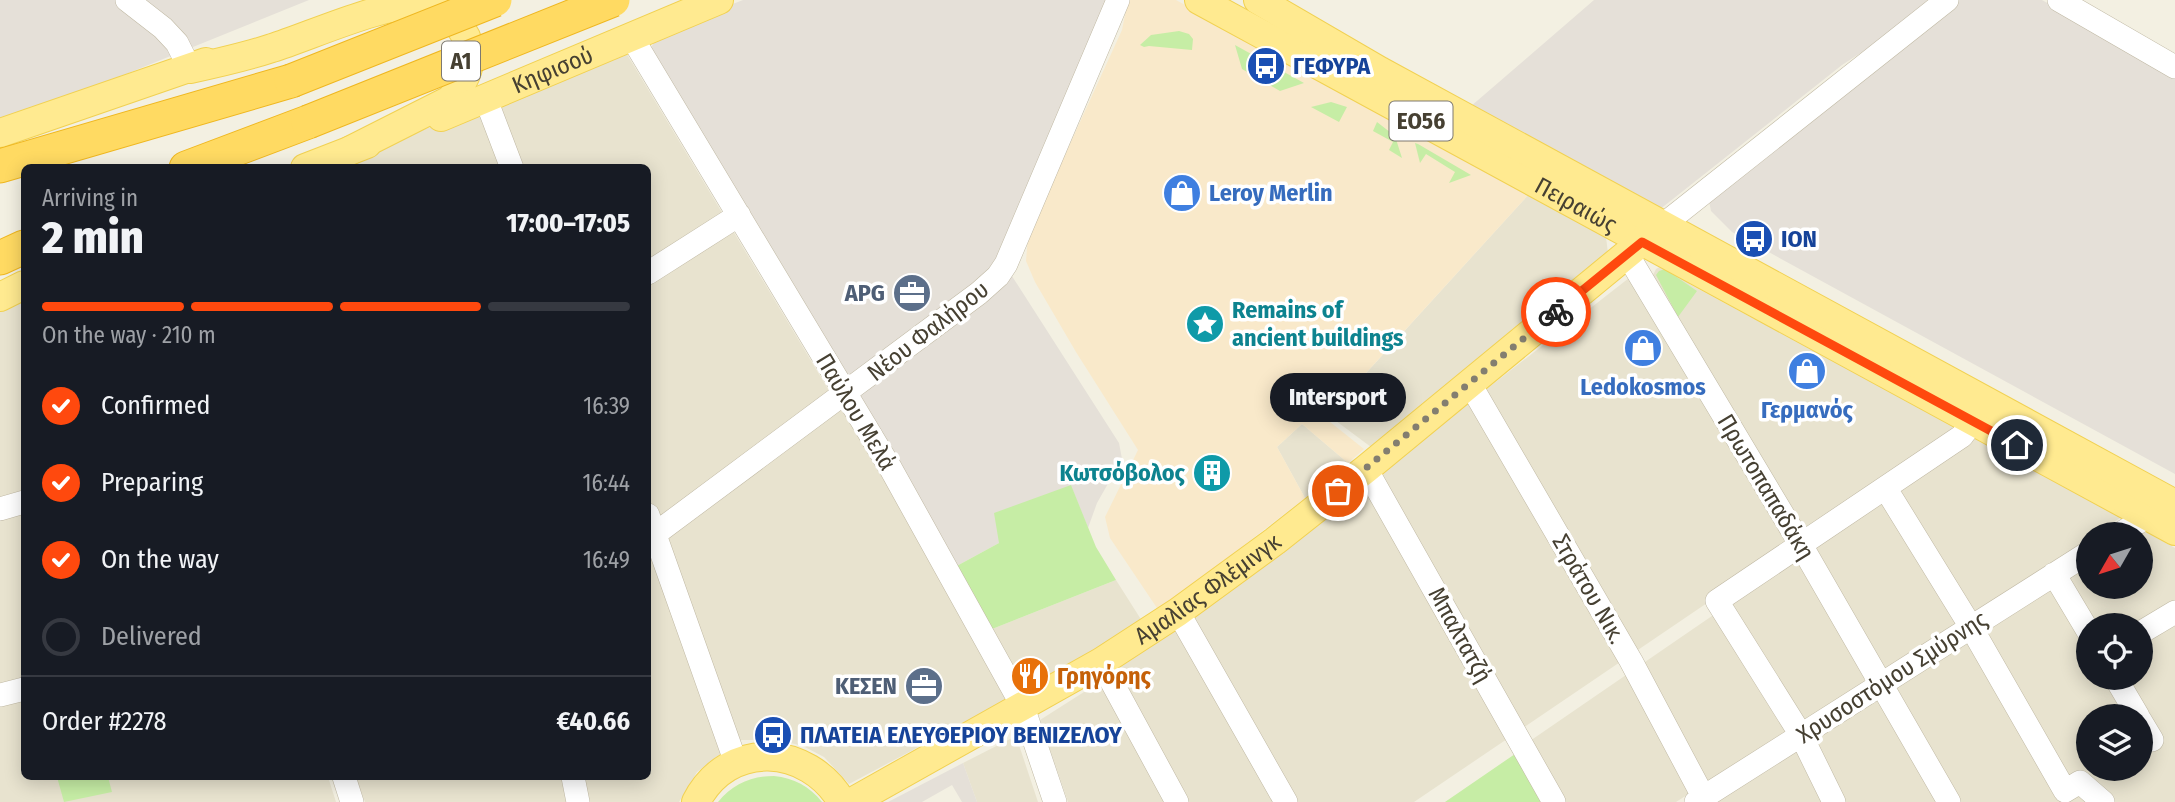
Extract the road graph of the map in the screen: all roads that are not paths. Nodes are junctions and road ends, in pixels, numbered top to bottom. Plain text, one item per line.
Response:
1 (127, 0) edge
2 (355, 0) edge
3 (495, 0) edge
4 (613, 0) edge
5 (719, 0) edge
6 (1118, 0) edge
7 (1199, 0) edge
8 (1258, 0) edge
9 (1947, 0) edge
10 (2059, 0) edge
11 (631, 36) junction
12 (2175, 67) edge
13 (190, 69) junction
14 (485, 97) junction
15 (0, 133) edge
16 (351, 150) junction
17 (196, 164) edge
18 (315, 164) edge
19 (510, 164) edge
20 (0, 166) edge
21 (739, 215) junction
22 (1644, 240) junction
23 (651, 271) edge
24 (21, 286) edge
25 (0, 297) edge
26 (1470, 384) junction
27 (846, 395) junction
28 (1973, 421) junction
29 (1366, 469) junction
30 (1886, 489) junction
31 (2165, 499) edge
32 (21, 503) edge
33 (0, 509) edge
34 (2135, 522) edge
35 (651, 528) edge
36 (2175, 531) edge
37 (651, 532) edge
38 (1801, 545) junction
39 (2076, 560) edge
40 (2054, 574) junction
41 (1178, 612) junction
42 (2175, 612) edge
43 (2077, 613) edge
44 (2153, 625) edge
45 (1971, 627) junction
46 (1101, 662) junction
47 (1882, 684) junction
48 (21, 690) edge
49 (0, 695) edge
50 (1023, 707) junction
51 (1801, 736) junction
52 (736, 763) junction
53 (345, 780) edge
54 (574, 780) edge
55 (1702, 801) edge
56 (352, 802) edge
57 (578, 802) edge
58 (696, 802) edge
59 (842, 802) edge
60 (852, 802) edge
61 (1055, 802) edge
62 (1177, 802) edge
63 (1286, 802) edge
64 (1554, 802) edge
65 (1835, 802) edge
66 (1949, 802) edge
67 (2103, 802) edge

1 - 13 street
2 - 13 main road
3 - 20 highway, Α1, bridge
4 - 17 highway, Α1, bridge
5 - 11 main road, Κηφισού
6 - 27 street, Νέου Φαλήρου
7 - 22 main road, Πειραιώς / ΕΟ56
8 - 22 main road, Πειραιώς / ΕΟ56
9 - 22 street
10 - 12 street
11 - 14 main road, Κηφισού
11 - 21 street, Παύλου Μελά
13 - 15 main road
13 - 16 main road
14 - 16 main road, Κηφισού
14 - 19 street
16 - 18 main road, Κηφισού
21 - 23 street
21 - 27 street, Παύλου Μελά
22 - 26 main road, Αμαλίας Φλέμινγκ
22 - 28 main road, Πειραιώς / ΕΟ56
22 - 31 main road, Πειραιώς / ΕΟ56
22 - 38 street, Πρωτοπαπαδάκη
24 - 25 main road
26 - 29 main road, Αμαλίας Φλέμινγκ
26 - 55 street, Στράτου Νικ.
27 - 35 street, Νέου Φαλήρου
27 - 50 street, Παύλου Μελά
28 - 30 street
28 - 31 main road, Πειραιώς / ΕΟ56
29 - 41 main road, Αμαλίας Φλέμινγκ
29 - 64 street, Μπαλτατζή
30 - 38 street
30 - 45 street
31 - 34 street
31 - 36 main road, Πειραιώς / ΕΟ56
32 - 33 street
37 - 52 street
38 - 47 street, Πρωτοπαπαδάκη
38 - 51 street
39 - 40 street, Χρυσοστόμου Σμύρνης
40 - 43 street
40 - 45 street, Χρυσοστόμου Σμύρνης
41 - 46 main road, Αμαλίας Φλέμινγκ
41 - 63 street
42 - 44 street
45 - 47 street, Χρυσοστόμου Σμύρνης
45 - 67 street
46 - 50 main road, Αμαλίας Φλέμινγκ
46 - 62 street
47 - 51 street, Χρυσοστόμου Σμύρνης
47 - 66 street, Πρωτοπαπαδάκη
48 - 49 street
50 - 60 main road, Αμαλίας Φλέμινγκ
50 - 61 street, Παύλου Μελά
51 - 55 street, Χρυσοστόμου Σμύρνης
51 - 65 street
52 - 58 main road
52 - 59 main road
53 - 56 street
54 - 57 street

